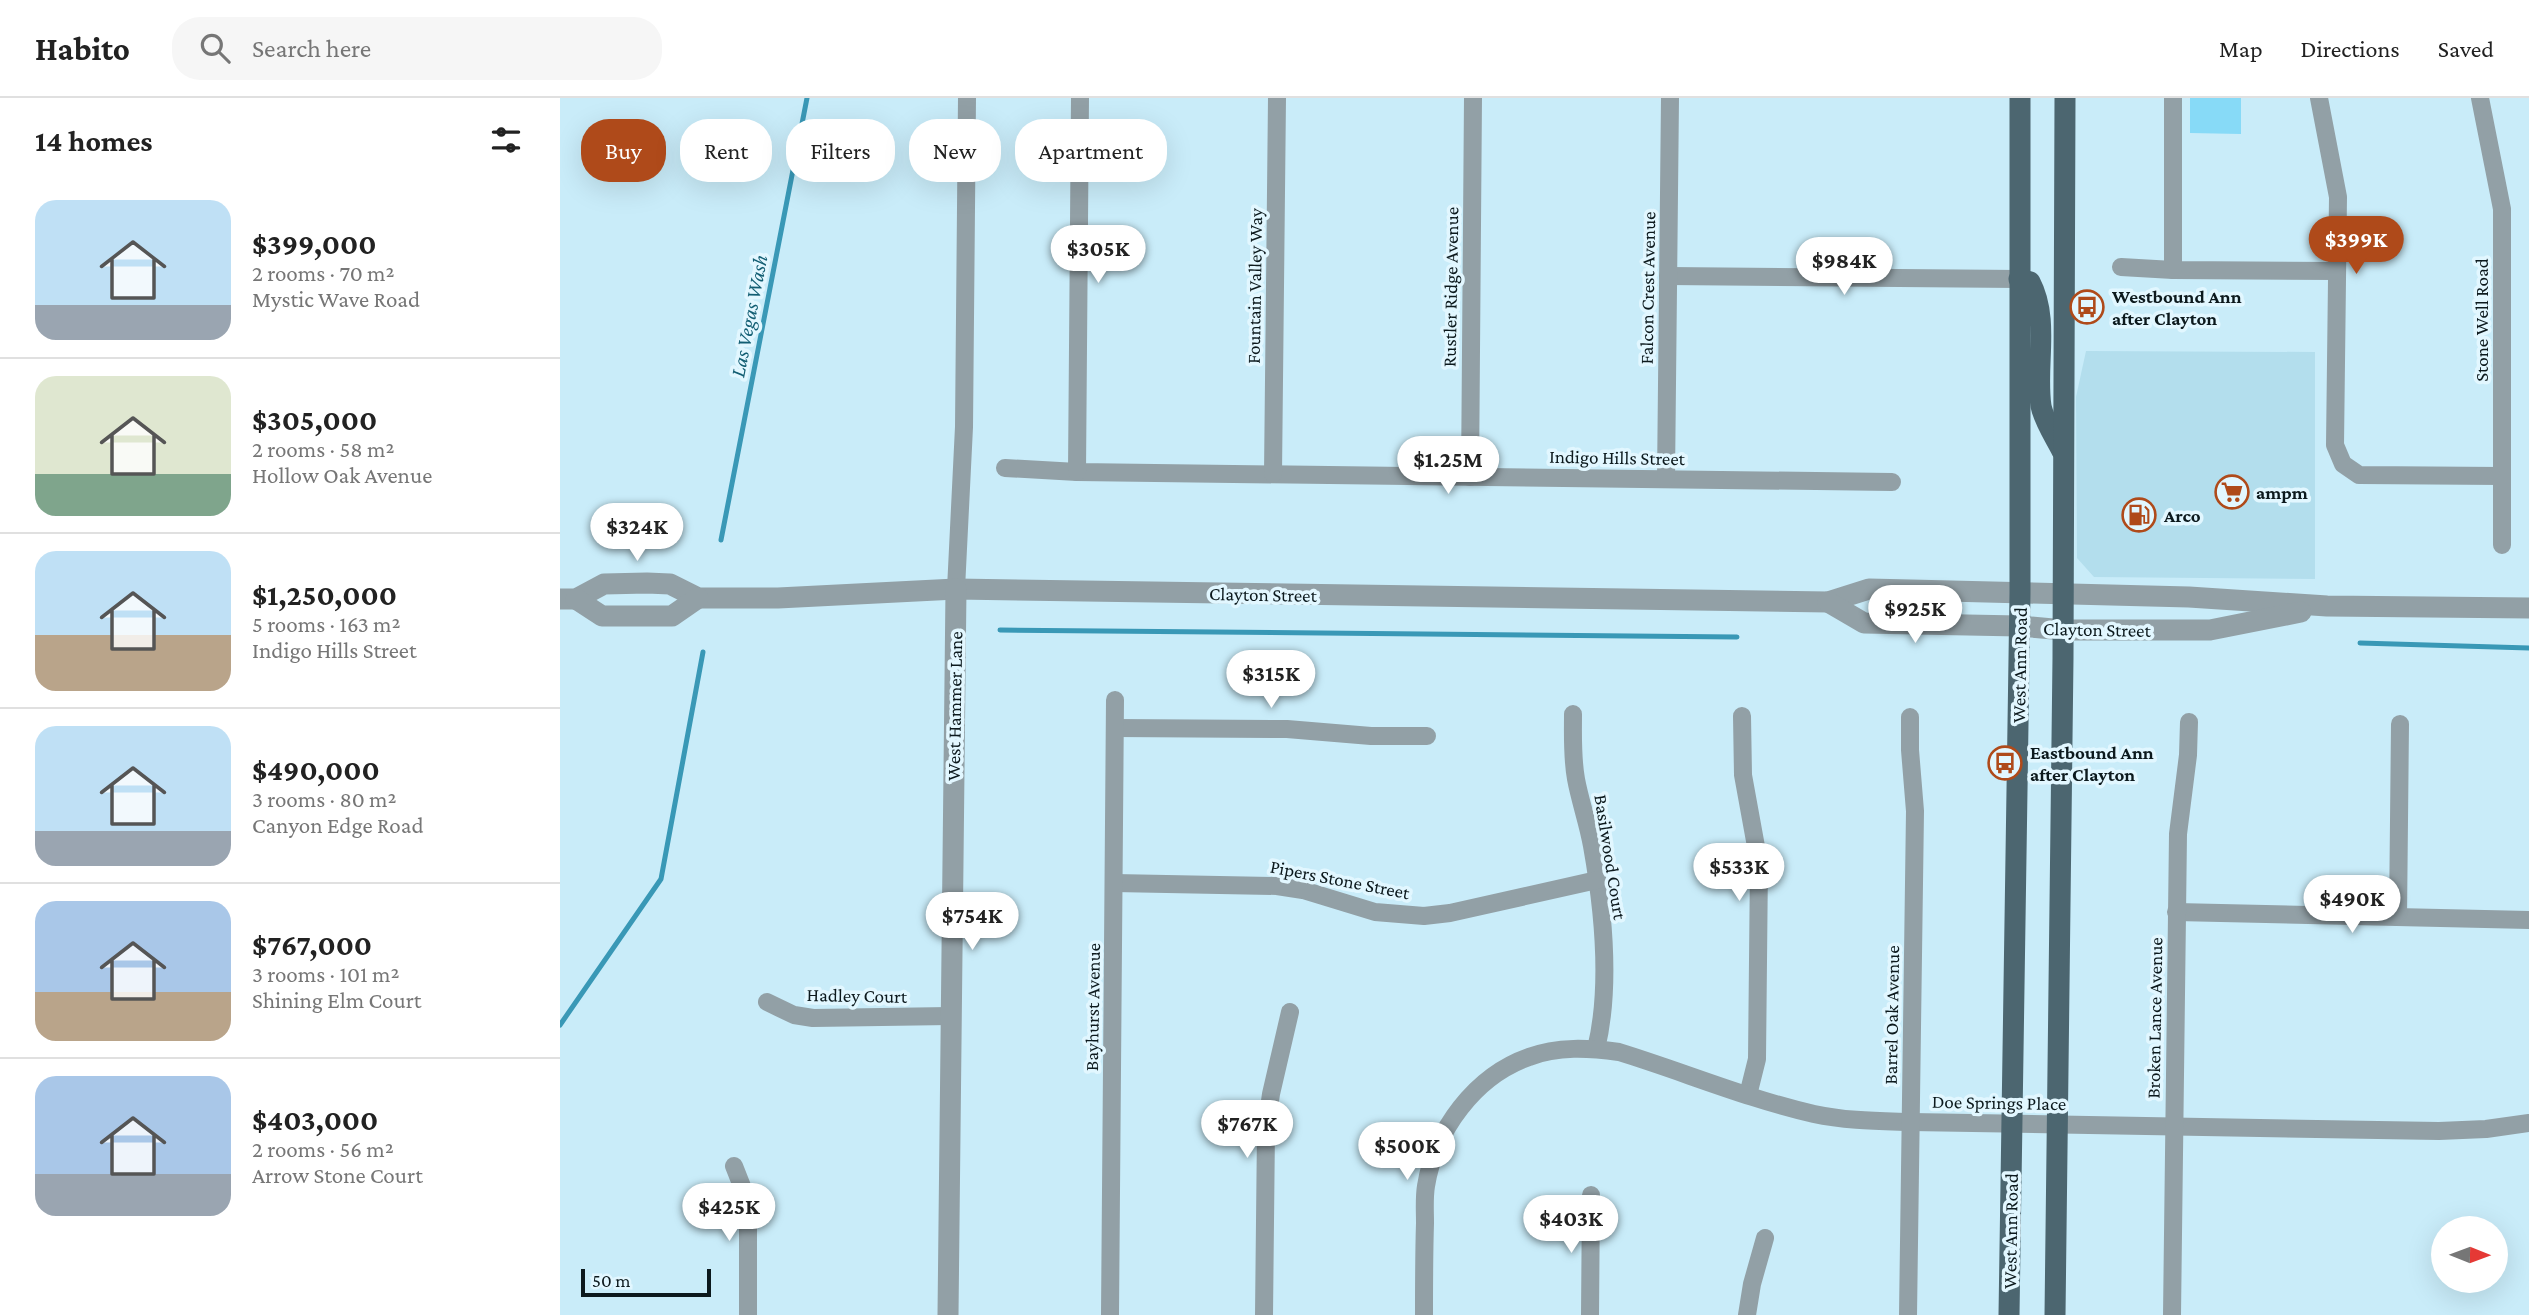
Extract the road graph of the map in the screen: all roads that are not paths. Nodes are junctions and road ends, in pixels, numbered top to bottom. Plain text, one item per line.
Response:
1 (967, 98) edge
2 (1080, 98) edge
3 (1277, 98) edge
4 (1473, 98) edge
5 (1670, 98) edge
6 (2020, 98) edge
7 (2065, 98) edge
8 (2173, 98) edge
9 (2319, 98) edge
10 (2480, 98) edge
11 (2121, 267) dead end
12 (2173, 270) junction
13 (2337, 271) junction
14 (1668, 276) junction
15 (2020, 279) junction
16 (2065, 456) junction
17 (1005, 468) dead end
18 (1077, 472) junction
19 (1273, 474) junction
20 (2502, 476) junction
21 (1470, 477) junction
22 (1666, 479) junction
23 (1892, 482) dead end
24 (2502, 545) dead end
25 (956, 589) junction
26 (2020, 593) junction
27 (2064, 595) junction
28 (698, 598) junction
29 (2210, 598) junction
30 (568, 599) edge
31 (1828, 603) junction
32 (2328, 606) junction
33 (2529, 608) edge
34 (2019, 626) junction
35 (2064, 630) junction
36 (2210, 630) junction
37 (1115, 700) dead end
38 (1573, 714) dead end
39 (1742, 716) dead end
40 (1910, 716) dead end
41 (2189, 722) dead end
42 (2400, 724) dead end
43 (1115, 728) junction
44 (1427, 736) dead end
45 (1597, 880) junction
46 (1114, 883) junction
47 (2176, 912) junction
48 (2399, 917) junction
49 (2529, 920) edge
50 (767, 1002) dead end
51 (1290, 1012) dead end
52 (950, 1016) junction
53 (1596, 1049) junction
54 (1748, 1095) junction
55 (1911, 1122) junction
56 (2011, 1123) junction
57 (2529, 1123) edge
58 (2058, 1124) junction
59 (2173, 1127) junction
60 (734, 1166) dead end
61 (1591, 1195) dead end
62 (1765, 1238) dead end
63 (748, 1315) edge
64 (948, 1315) edge
65 (1110, 1315) edge
66 (1264, 1315) edge
67 (1424, 1315) edge
68 (1590, 1315) edge
69 (1748, 1315) edge
70 (1909, 1315) edge
71 (2009, 1315) edge
72 (2055, 1315) edge
73 (2172, 1315) edge

1 - 25 street, West Hammer Lane
2 - 18 street
3 - 19 street, Fountain Valley Way
4 - 21 street, Rustler Ridge Avenue
5 - 14 street, Falcon Crest Avenue
6 - 15 main road, West Ann Road
7 - 16 main road
8 - 12 street
9 - 13 street
10 - 20 street, Stone Well Road
11 - 12 street
12 - 13 street
13 - 20 street
14 - 15 street
14 - 22 street, Falcon Crest Avenue
15 - 16 main road
15 - 26 main road, West Ann Road
16 - 27 main road
17 - 18 street, Indigo Hills Street
18 - 19 street, Indigo Hills Street
19 - 21 street, Indigo Hills Street
20 - 24 street, Stone Well Road
21 - 22 street, Indigo Hills Street
22 - 23 street, Indigo Hills Street
25 - 28 street, Clayton Street
25 - 31 street, Clayton Street
25 - 52 street, West Hammer Lane
26 - 27 street, Clayton Street
26 - 31 street, Clayton Street
26 - 34 main road, West Ann Road
27 - 29 street, Clayton Street
27 - 35 main road
28 - 30 street, Clayton Street
28 - 30 street, Clayton Street
29 - 32 street, Clayton Street
29 - 36 street
31 - 34 street, Clayton Street
32 - 33 street, Clayton Street
32 - 36 street, Clayton Street
34 - 35 street, Clayton Street
34 - 56 main road, West Ann Road
35 - 36 street, Clayton Street
35 - 58 main road
37 - 43 street, Bayhurst Avenue
38 - 45 street, Basilwood Court
39 - 54 street
40 - 55 street, Barrel Oak Avenue
41 - 47 street, Broken Lance Avenue
42 - 48 street
43 - 44 street
43 - 46 street, Bayhurst Avenue
45 - 46 street, Pipers Stone Street
45 - 53 street, Basilwood Court
46 - 65 street, Bayhurst Avenue
47 - 48 street
47 - 59 street, Broken Lance Avenue
48 - 49 street
50 - 52 street, Hadley Court
51 - 66 street
52 - 64 street, West Hammer Lane
53 - 54 street, Doe Springs Place
53 - 67 street, Doe Springs Place
54 - 55 street, Doe Springs Place
55 - 56 street, Doe Springs Place
55 - 70 street, Barrel Oak Avenue
56 - 58 street, Doe Springs Place
56 - 71 main road, West Ann Road
57 - 59 street, Doe Springs Place
58 - 59 street, Doe Springs Place
58 - 72 main road
59 - 73 street, Broken Lance Avenue
60 - 63 street
61 - 68 street
62 - 69 street

